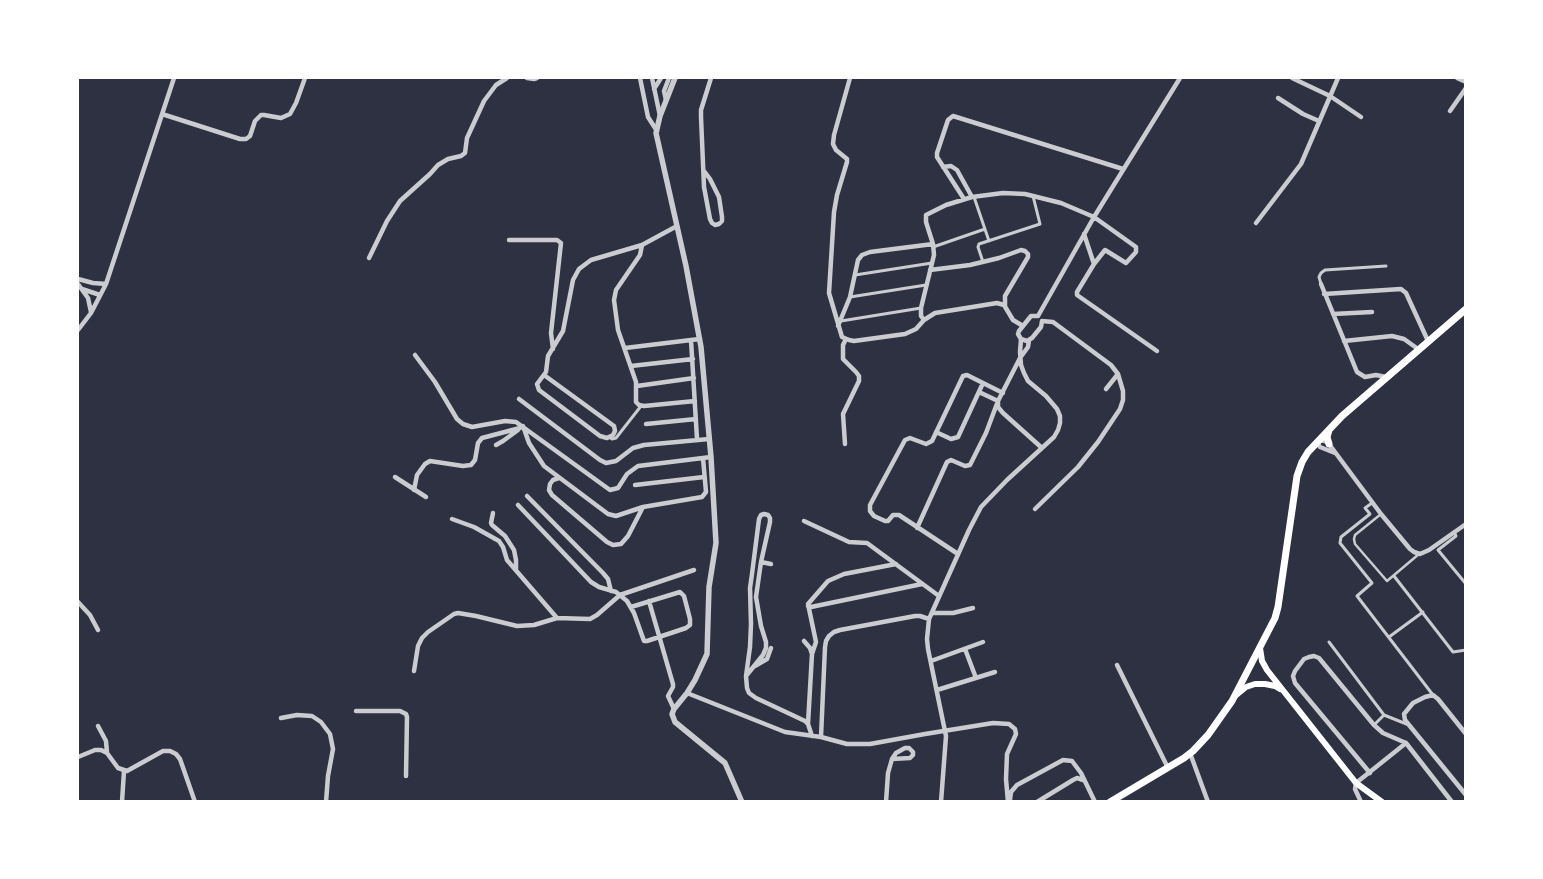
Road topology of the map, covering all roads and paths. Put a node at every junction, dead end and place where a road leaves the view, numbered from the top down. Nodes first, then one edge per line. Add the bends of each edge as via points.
1 (174, 78) edge
2 (305, 78) edge
3 (506, 78) edge
4 (527, 78) edge
5 (537, 78) edge
6 (640, 78) edge
7 (652, 78) edge
8 (662, 78) edge
9 (668, 78) edge
10 (675, 78) edge
11 (712, 78) edge
12 (850, 78) edge
13 (1180, 78) edge
14 (1292, 78) edge
15 (1338, 78) edge
16 (1457, 78) edge
17 (1466, 82) edge
18 (1466, 88) edge
19 (654, 89) junction
20 (1330, 96) junction
21 (1278, 98) dead end
22 (666, 100) junction
23 (1450, 111) dead end
24 (162, 114) junction
25 (660, 116) junction
26 (1361, 117) dead end
27 (1319, 121) junction
28 (656, 131) junction
29 (943, 166) junction
30 (1123, 169) junction
31 (704, 171) junction
32 (1032, 196) junction
33 (973, 197) junction
34 (964, 199) junction
35 (1094, 217) junction
36 (1256, 223) dead end
37 (677, 226) junction
38 (985, 229) junction
39 (1084, 234) junction
40 (509, 240) dead end
41 (989, 241) junction
42 (642, 245) junction
43 (933, 245) junction
44 (369, 258) dead end
45 (983, 262) junction
46 (932, 263) junction
47 (1094, 264) junction
48 (1386, 266) dead end
49 (930, 270) junction
50 (855, 275) junction
51 (78, 279) edge
52 (78, 284) edge
53 (106, 284) junction
54 (1321, 284) joint
55 (926, 285) junction
56 (82, 289) junction
57 (1324, 294) junction
58 (100, 295) junction
59 (850, 297) junction
60 (921, 308) junction
61 (1466, 308) edge
62 (1007, 309) junction
63 (1372, 312) dead end
64 (91, 313) junction
65 (1333, 314) junction
66 (1038, 316) junction
67 (924, 320) junction
68 (1042, 321) junction
69 (840, 323) junction
70 (1023, 326) junction
71 (78, 330) edge
72 (1021, 339) junction
73 (691, 340) junction
74 (700, 340) junction
75 (846, 340) junction
76 (1029, 340) junction
77 (1344, 341) junction
78 (1428, 341) junction
79 (625, 348) junction
80 (553, 349) junction
81 (1418, 349) junction
82 (1157, 351) dead end
83 (415, 355) dead end
84 (1020, 358) junction
85 (693, 359) junction
86 (631, 366) junction
87 (1118, 374) junction
88 (544, 375) junction
89 (1386, 377) junction
90 (694, 378) junction
91 (983, 384) junction
92 (637, 386) junction
93 (1106, 389) dead end
94 (979, 392) junction
95 (1002, 393) junction
96 (519, 399) dead end
97 (696, 401) junction
98 (998, 401) junction
99 (642, 406) junction
100 (696, 419) junction
101 (646, 424) dead end
102 (521, 427) junction
103 (1329, 429) junction
104 (936, 432) junction
105 (609, 437) junction
106 (697, 439) junction
107 (709, 439) junction
108 (1318, 440) junction
109 (496, 444) dead end
110 (845, 444) dead end
111 (1327, 447) junction
112 (1042, 448) junction
113 (711, 457) junction
114 (703, 458) junction
115 (395, 476) dead end
116 (704, 477) junction
117 (559, 478) junction
118 (635, 485) dead end
119 (414, 490) junction
120 (527, 496) dead end
121 (426, 497) dead end
122 (1372, 503) junction
123 (518, 506) dead end
124 (643, 507) junction
125 (1035, 509) dead end
126 (493, 513) dead end
127 (1381, 514) junction
128 (452, 519) dead end
129 (804, 521) dead end
130 (1466, 524) edge
131 (917, 528) junction
132 (1454, 532) junction
133 (958, 554) junction
134 (1420, 554) junction
135 (761, 562) junction
136 (771, 564) dead end
137 (896, 564) junction
138 (516, 570) junction
139 (694, 570) dead end
140 (1394, 576) junction
141 (922, 584) junction
142 (1466, 584) edge
143 (611, 590) junction
144 (620, 594) junction
145 (939, 596) junction
146 (650, 601) junction
147 (78, 602) edge
148 (808, 606) junction
149 (631, 607) junction
150 (973, 608) dead end
151 (1422, 612) junction
152 (932, 613) junction
153 (557, 618) junction
154 (929, 619) junction
155 (98, 630) dead end
156 (660, 637) junction
157 (1389, 637) junction
158 (804, 641) dead end
159 (983, 642) dead end
160 (1329, 642) dead end
161 (771, 648) dead end
162 (1260, 648) junction
163 (965, 649) junction
164 (1466, 650) edge
165 (812, 654) junction
166 (931, 661) junction
167 (1117, 665) dead end
168 (753, 667) junction
169 (414, 671) dead end
170 (995, 672) dead end
171 (746, 676) junction
172 (976, 678) junction
173 (937, 690) junction
174 (1283, 691) junction
175 (687, 693) junction
176 (1433, 695) junction
177 (1232, 701) junction
178 (674, 709) junction
179 (356, 711) dead end
180 (1384, 715) junction
181 (281, 718) dead end
182 (808, 724) junction
183 (1374, 725) junction
184 (98, 726) dead end
185 (1410, 726) junction
186 (946, 730) junction
187 (1466, 734) edge
188 (812, 736) junction
189 (821, 737) junction
190 (1406, 743) junction
191 (107, 753) junction
192 (1190, 754) junction
193 (78, 758) edge
194 (892, 759) dead end
195 (1168, 768) junction
196 (124, 770) junction
197 (1370, 773) junction
198 (406, 776) dead end
199 (1085, 781) junction
200 (1356, 783) junction
201 (1466, 795) edge
202 (122, 801) edge
203 (195, 802) edge
204 (326, 802) edge
205 (742, 802) edge
206 (886, 802) edge
207 (941, 802) edge
208 (1009, 802) edge
209 (1037, 802) edge
210 (1095, 802) edge
211 (1110, 802) edge
212 (1208, 802) edge
213 (1361, 802) edge
214 (1382, 802) edge
215 (1452, 802) edge

1 - 24 street
2 - 24 street via 290,114 281,118 261,115 246,139
3 - 44 street via 484,100 467,138 465,153 438,165 400,201
4 - 5 street
6 - 28 street via 648,117
7 - 19 street
8 - 19 street
9 - 22 street via 664,92
10 - 22 street
11 - 31 street via 701,110
12 - 69 street via 833,140 834,148 845,156 847,162 834,212 829,293
13 - 30 street
14 - 20 street
15 - 20 street
16 - 17 street
18 - 23 street
19 - 25 street
20 - 26 street
20 - 27 street
21 - 27 street
22 - 25 street
24 - 53 street
25 - 28 street
27 - 36 street via 1301,164
28 - 37 street
29 - 30 street via 937,154 948,120 953,116
29 - 33 street via 958,170
29 - 34 street
30 - 35 street
31 - 31 street via 710,219 712,223 719,224 722,221 719,197
32 - 33 street via 1003,193
32 - 35 street via 1061,203
32 - 41 street via 1040,224
33 - 34 street
33 - 38 street
34 - 43 street via 926,215
35 - 39 street
35 - 47 street via 1137,248 1128,262 1106,250
37 - 42 street
37 - 74 street
38 - 41 street
38 - 43 street
39 - 47 street
39 - 66 street
40 - 80 street via 557,240 561,243 550,333
41 - 45 street via 978,246
42 - 79 street via 640,255 615,295 616,322
42 - 80 street via 591,260 580,268 573,280 563,331
43 - 46 street
43 - 50 street via 866,253 858,260
45 - 49 street
45 - 62 street via 1021,250 1028,254 1005,296
46 - 49 street
46 - 50 street
47 - 82 street via 1077,294
48 - 54 street via 1325,270 1319,277
49 - 55 street
50 - 59 street
51 - 53 street
52 - 56 street
53 - 58 street
54 - 57 street
55 - 59 street
55 - 60 street
56 - 58 street
56 - 64 street
57 - 65 street
57 - 78 street via 1401,290 1406,293
58 - 64 street
59 - 69 street
60 - 67 street
60 - 69 street
61 - 78 main road
62 - 67 street via 997,304 935,313
62 - 70 street via 1013,320
63 - 65 street
64 - 71 street
65 - 77 street
66 - 68 street
66 - 70 street via 1031,316
67 - 75 street via 905,334
68 - 76 street via 1041,327
68 - 87 street via 1053,322 1111,365
69 - 75 street via 842,337
70 - 72 street via 1018,334
72 - 76 street
72 - 84 street
73 - 74 street
73 - 79 street
73 - 85 street
74 - 107 street
75 - 110 street via 843,359 859,376 859,381 843,414
76 - 84 street
77 - 81 street via 1392,336 1404,339
77 - 89 street via 1360,375
78 - 81 main road
79 - 86 street
80 - 88 street
81 - 89 main road
83 - 102 street via 463,424 472,427 509,421
84 - 95 street
84 - 112 street via 1028,381 1046,396 1060,416 1058,430
85 - 86 street
85 - 90 street
86 - 92 street
87 - 93 street
87 - 125 street via 1123,391 1120,409 1078,466
88 - 105 street via 614,426 614,433
88 - 105 street via 537,384 538,388 600,436
89 - 103 main road
90 - 92 street
90 - 97 street
91 - 94 street
91 - 95 street
91 - 104 street via 967,375 962,377
92 - 99 street via 636,400
94 - 98 street
94 - 104 street via 958,437 951,439
95 - 98 street
96 - 106 street via 606,463 647,444
97 - 99 street
97 - 100 street
98 - 112 street via 1000,410
98 - 131 street via 971,464 947,462
99 - 105 street via 616,438
100 - 101 street
100 - 106 street
102 - 109 street
102 - 114 street via 610,490 618,488 634,468
102 - 117 street via 533,452
102 - 119 street via 482,438 471,465 430,461 417,475
103 - 108 main road
103 - 111 main road
104 - 131 street via 932,442 926,444 910,438 905,440 870,505 874,516 882,520 888,521 896,515
106 - 107 street
107 - 113 street
108 - 111 street via 1325,441
108 - 162 main road via 1302,462 1297,476 1278,607
111 - 122 street
112 - 133 street via 981,508
113 - 114 street
113 - 175 street via 716,543 709,587 708,648
114 - 116 street
115 - 119 street
116 - 118 street
116 - 124 street via 705,494 702,497
117 - 124 street via 608,514 616,516
117 - 124 street via 550,484 552,494 613,545 621,544 628,536
119 - 121 street
120 - 143 street via 604,573
122 - 127 street
122 - 157 street via 1365,508 1370,514 1339,541 1372,583 1357,596
123 - 143 street via 591,582 599,588
126 - 138 street via 492,525 514,550
127 - 134 street via 1410,549
127 - 140 lane via 1355,535 1355,544 1387,582
128 - 138 street via 499,541 507,560
129 - 137 street via 847,541 867,543
130 - 132 street
131 - 133 street
132 - 134 street
132 - 142 street via 1456,536 1438,550
133 - 145 street
134 - 140 lane
135 - 136 street
135 - 168 street via 756,597 766,648
135 - 171 street via 770,522 768,515 764,514 759,519 750,588 750,647
137 - 141 street
137 - 148 street via 832,578
138 - 153 street
139 - 144 street
140 - 151 street
141 - 145 street
141 - 148 street
143 - 144 street
144 - 149 street
144 - 153 street via 590,619
145 - 152 street
146 - 149 street
146 - 156 street
146 - 156 street via 680,592 684,596 690,625
147 - 155 street
148 - 165 street via 816,642
149 - 156 street via 644,640 647,642
150 - 152 street
151 - 157 street
151 - 164 street via 1453,652
152 - 154 street
153 - 169 street via 516,626 454,614 422,638
154 - 166 street via 927,639
154 - 189 street via 915,616 840,630 830,636 825,647
156 - 178 street via 673,684 668,696
157 - 176 street
158 - 165 street
159 - 163 street
160 - 180 street
161 - 168 street via 767,659
162 - 174 main road via 1264,665
162 - 177 main road
163 - 166 street
163 - 172 street
165 - 182 street
166 - 173 street
167 - 195 street
168 - 171 street
170 - 172 street
171 - 182 street via 749,693
172 - 173 street
173 - 186 street
174 - 177 main road via 1275,686 1255,684 1246,687
174 - 200 main road
175 - 178 street
175 - 188 street via 778,730
176 - 185 street via 1409,706 1404,714
176 - 187 street
177 - 192 main road
178 - 205 street via 675,722 725,763
179 - 198 street via 400,711 406,714
180 - 183 street
180 - 185 street
181 - 204 street via 312,716 328,729 333,749
182 - 188 street
183 - 190 street via 1383,733
183 - 197 street via 1319,658 1309,656 1304,659 1293,676 1295,683
184 - 191 street via 106,741
185 - 201 street
186 - 189 street via 858,745
186 - 207 street
186 - 208 street via 992,723 1012,726 1016,734 1007,754 1006,766
188 - 189 street
190 - 197 street
190 - 215 street
191 - 193 street via 95,750
191 - 196 street via 118,768
192 - 195 main road
192 - 212 street
194 - 206 street
195 - 211 main road
196 - 202 street
196 - 203 street via 130,770 163,751 174,752 180,759
197 - 200 street
199 - 208 street via 1072,761 1063,760 1017,785
199 - 209 street via 1077,778
199 - 210 street
200 - 213 street
200 - 214 main road

